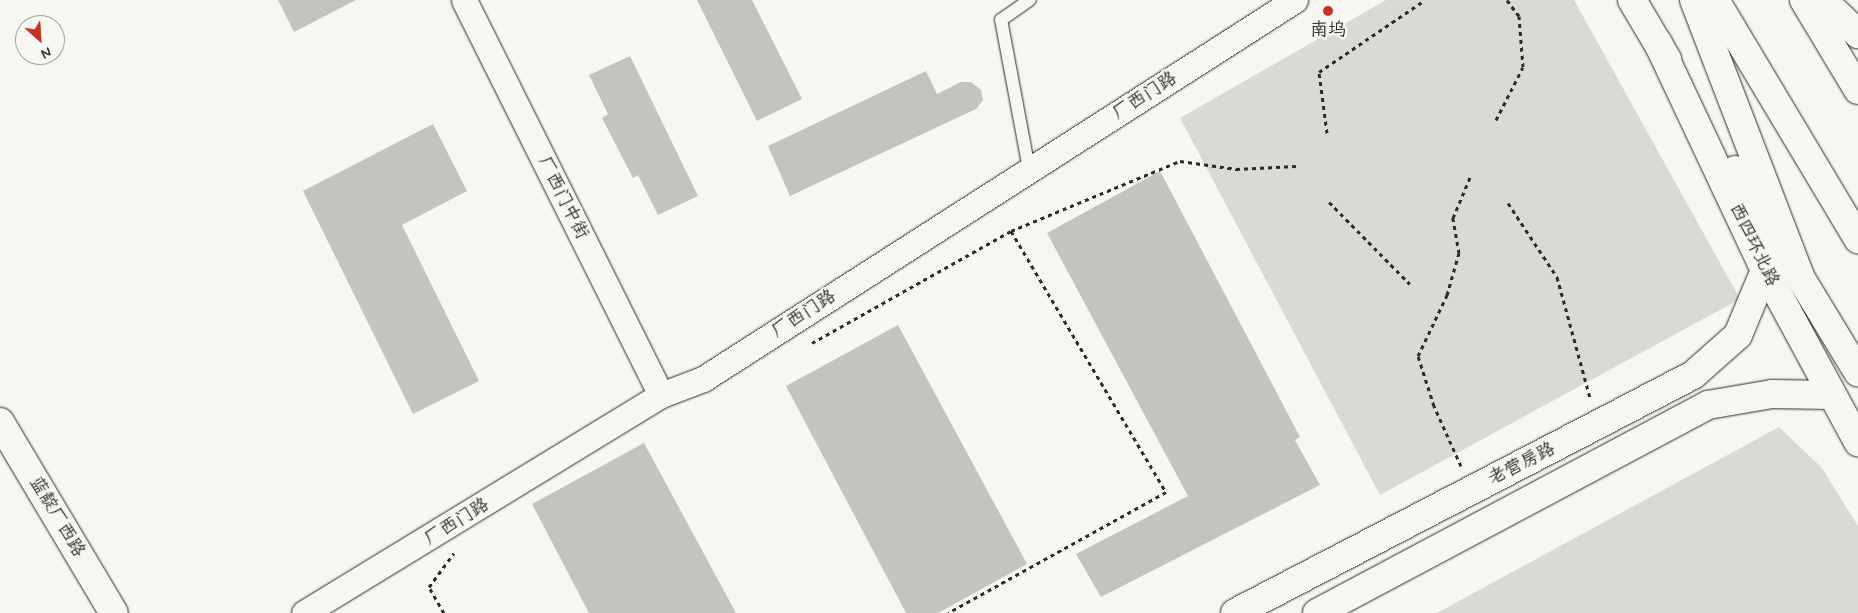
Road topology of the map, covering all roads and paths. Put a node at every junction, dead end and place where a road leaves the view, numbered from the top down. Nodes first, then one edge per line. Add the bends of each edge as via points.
1 (464, 0) edge
2 (1030, 0) edge
3 (1295, 0) edge
4 (1425, 0) edge
5 (1507, 0) edge
6 (1632, 0) edge
7 (1694, 0) edge
8 (1715, 0) edge
9 (1804, 0) edge
10 (1823, 0) edge
11 (1858, 34) edge
12 (1658, 43) junction
13 (1858, 90) edge
14 (1496, 120) dead end
15 (1327, 133) dead end
16 (1296, 166) dead end
17 (1029, 170) junction
18 (1471, 175) dead end
19 (1329, 202) dead end
20 (1508, 203) dead end
21 (1011, 231) junction
22 (1858, 239) edge
23 (1765, 270) junction
24 (1800, 276) junction
25 (1410, 284) dead end
26 (803, 348) dead end
27 (1858, 372) edge
28 (661, 395) junction
29 (1830, 395) junction
30 (0, 422) edge
31 (1603, 422) junction
32 (1858, 442) edge
33 (1472, 490) junction
34 (460, 545) dead end
35 (114, 613) edge
36 (304, 613) edge
37 (444, 613) edge
38 (948, 613) edge
39 (1235, 613) edge
40 (1317, 613) edge

1 - 28 street, 厂西门中街
2 - 17 lane via 1002,20
3 - 17 street, 厂西门路
4 - 15 path via 1318,72
5 - 14 path via 1518,16 1523,68
6 - 12 main road, 西四环北路
7 - 24 main road
8 - 22 main road
9 - 13 main road
10 - 11 main road
12 - 23 main road, 西四环北路
12 - 24 main road, 西四环北路
16 - 21 path via 1236,168 1180,161
17 - 28 street, 厂西门路 via 703,378
18 - 33 path via 1453,218 1459,253 1447,295 1418,356 1434,406
19 - 25 path
20 - 31 path via 1557,277 1588,396
21 - 26 path
21 - 38 path via 1166,492
23 - 29 main road, 西四环北路
23 - 31 main road, 老营房路 via 1738,335 1693,375
24 - 27 main road, 西四环北路
28 - 36 street, 厂西门路
29 - 32 main road, 西四环北路
29 - 40 main road, 老营房路 via 1772,394 1708,405
30 - 35 main road, 蓝靛厂西路
31 - 33 main road, 老营房路
33 - 39 main road, 老营房路
34 - 37 path via 430,587

